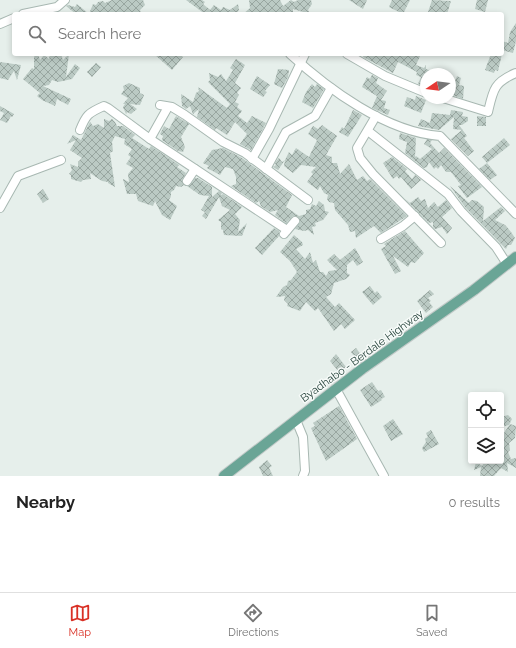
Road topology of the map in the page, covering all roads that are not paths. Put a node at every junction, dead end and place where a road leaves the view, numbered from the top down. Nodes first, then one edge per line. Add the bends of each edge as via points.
1 (65, 0) edge
2 (33, 12) edge
3 (12, 19) edge
4 (0, 24) edge
5 (292, 56) edge
6 (304, 56) edge
7 (351, 56) edge
8 (301, 64) junction
9 (516, 73) edge
10 (331, 88) junction
11 (420, 91) edge
12 (456, 102) edge
13 (376, 116) junction
14 (80, 130) dead end
15 (368, 131) junction
16 (150, 139) junction
17 (252, 159) junction
18 (61, 160) dead end
19 (195, 169) junction
20 (266, 169) junction
21 (187, 181) dead end
22 (308, 200) dead end
23 (0, 208) edge
24 (516, 214) edge
25 (415, 216) junction
26 (295, 220) dead end
27 (381, 239) dead end
28 (441, 243) dead end
29 (516, 257) edge
30 (507, 264) junction
31 (336, 389) junction
32 (296, 420) junction
33 (224, 476) edge
34 (303, 476) edge
35 (384, 476) edge

1 - 2 street via 57,7
3 - 4 street
5 - 8 street
6 - 8 street
7 - 11 street via 402,84
8 - 10 street
8 - 17 street
9 - 12 street via 502,79 493,91 488,112
10 - 13 street
10 - 20 street via 315,116 286,132
13 - 15 street
13 - 24 street via 428,135 440,136
14 - 16 street via 85,117 104,106
15 - 25 street via 357,148 360,158
15 - 30 street via 448,194 496,247
16 - 17 street via 164,106 185,115
16 - 19 street
17 - 20 street
18 - 23 street via 18,176
19 - 21 street
19 - 26 street via 285,232
20 - 22 street
25 - 27 street
25 - 28 street
29 - 30 main road, Byadhabo - Berdale Highway
30 - 31 main road, Byadhabo - Berdale Highway
31 - 32 main road, Byadhabo - Berdale Highway
31 - 35 street
32 - 33 main road, Byadhabo - Berdale Highway
32 - 34 street via 303,437

